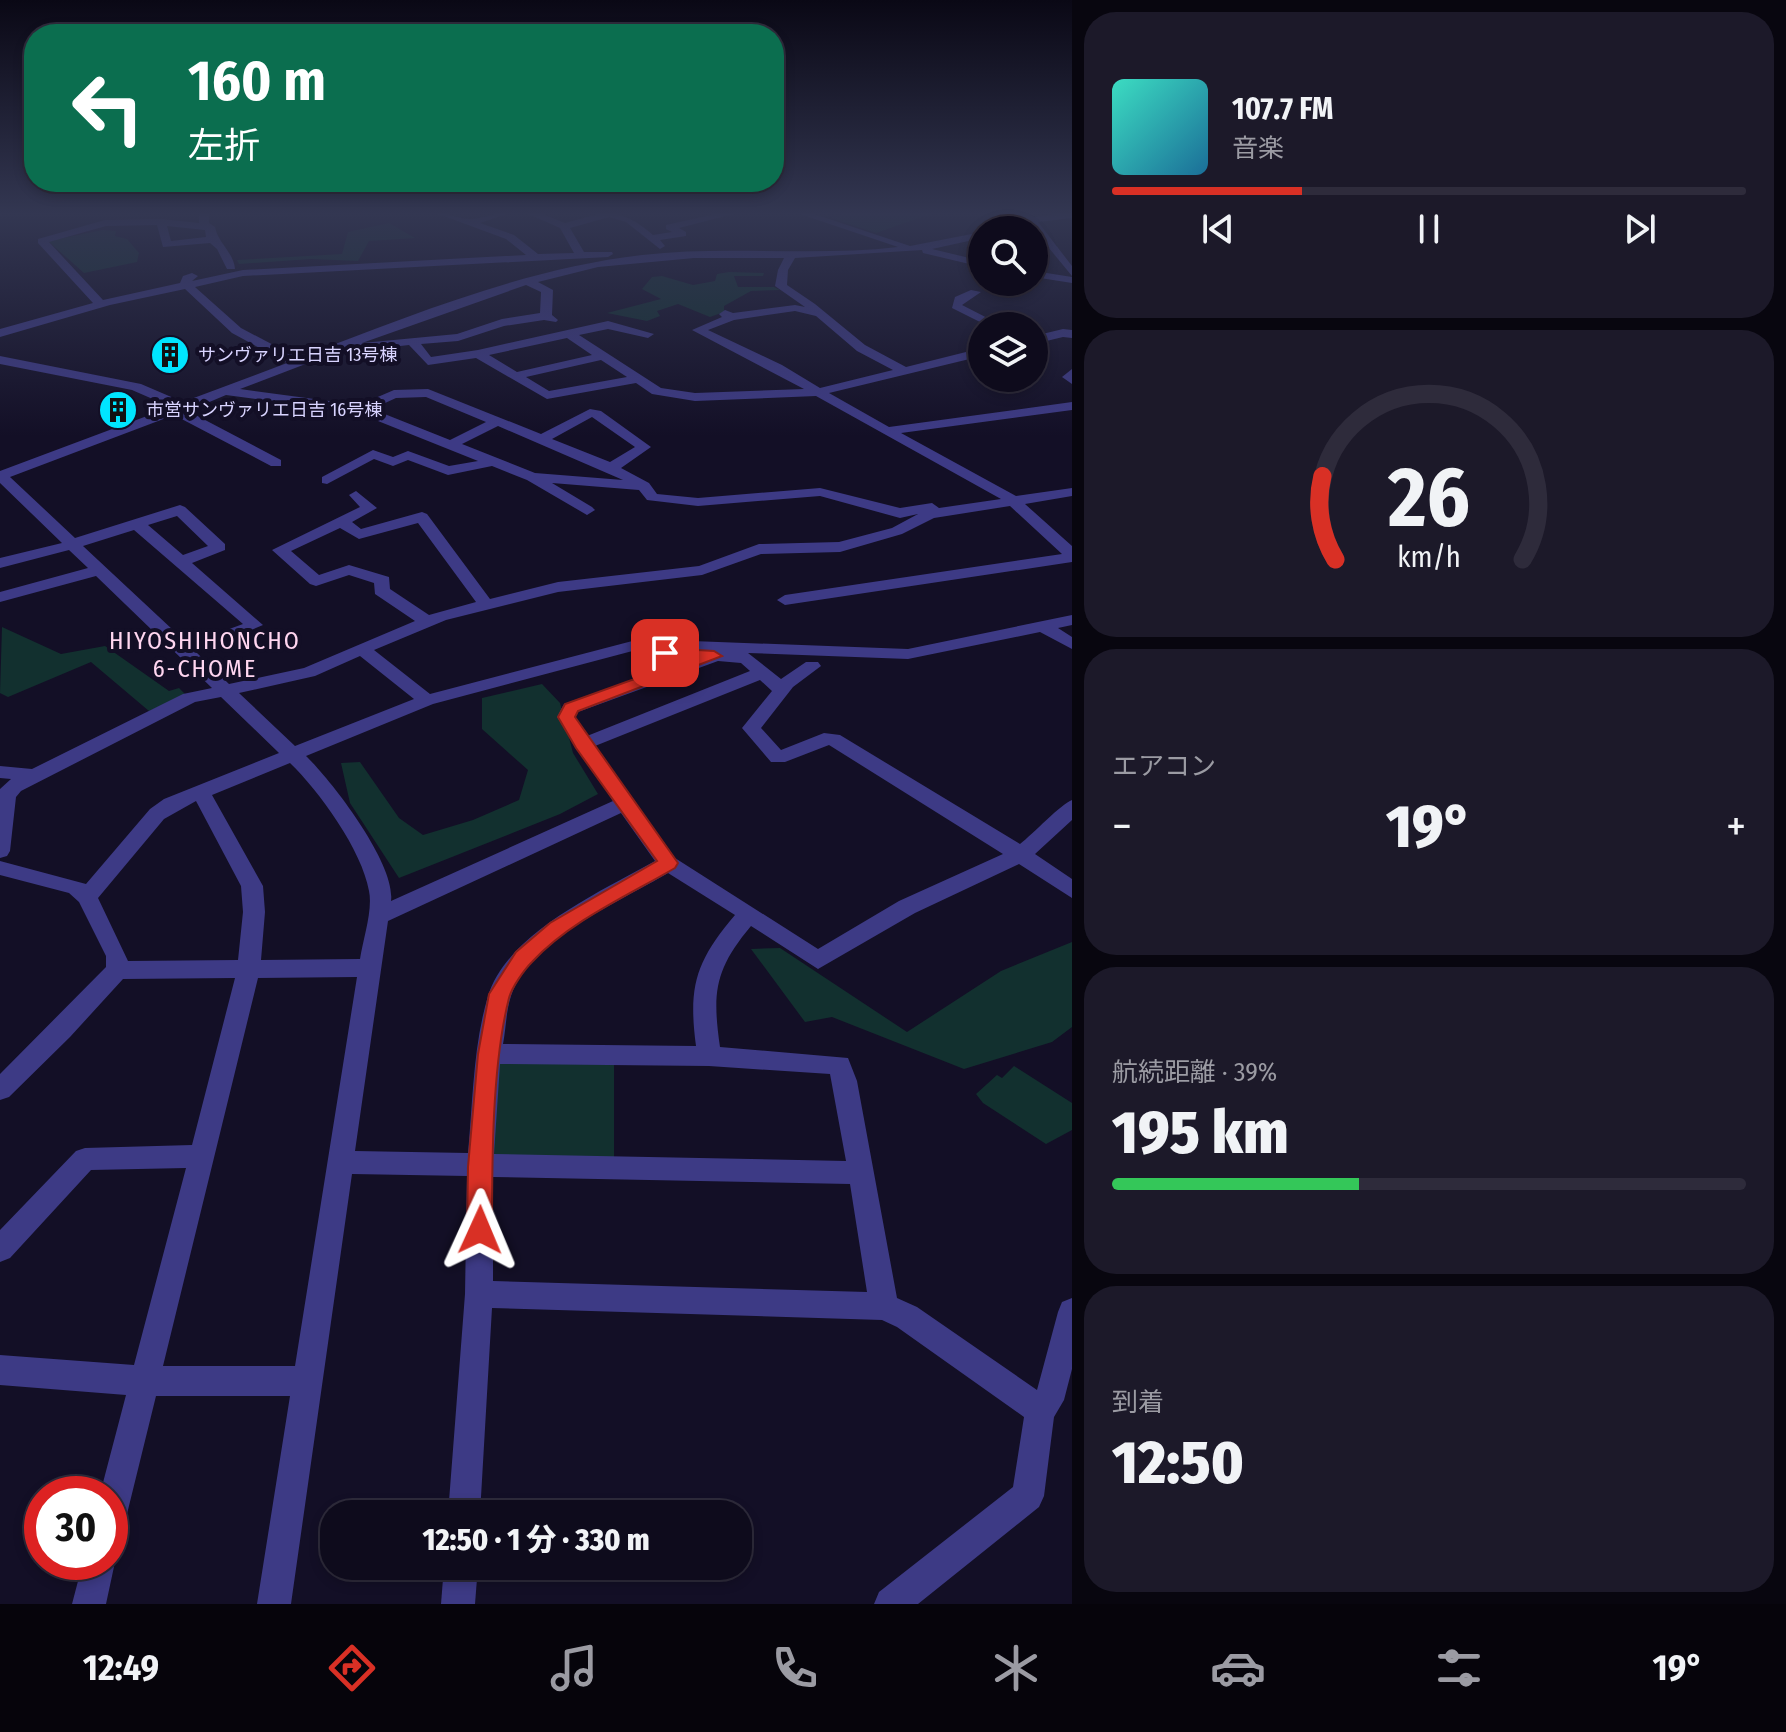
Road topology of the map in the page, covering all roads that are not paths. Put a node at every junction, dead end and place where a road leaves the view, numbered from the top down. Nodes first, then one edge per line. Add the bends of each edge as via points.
1 (84, 287) edge
2 (170, 287) edge
3 (189, 287) edge
4 (511, 287) edge
5 (540, 287) edge
6 (782, 287) edge
7 (968, 295) edge
8 (100, 304) junction
9 (968, 312) edge
10 (820, 315) junction
11 (0, 333) edge
12 (569, 334) junction
13 (648, 334) dead end
14 (1072, 334) edge
15 (1048, 338) edge
16 (413, 343) junction
17 (340, 347) junction
18 (478, 354) junction
19 (968, 355) edge
20 (603, 356) junction
21 (0, 360) edge
22 (298, 363) junction
23 (904, 371) junction
24 (1072, 373) edge
25 (514, 376) junction
26 (638, 379) junction
27 (1072, 380) edge
28 (227, 392) junction
29 (818, 392) junction
30 (1072, 406) edge
31 (361, 409) junction
32 (182, 410) junction
33 (498, 421) junction
34 (887, 431) junction
35 (544, 438) junction
36 (446, 442) junction
37 (408, 455) junction
38 (492, 462) junction
39 (276, 463) dead end
40 (611, 468) junction
41 (1, 476) edge
42 (532, 477) junction
43 (327, 480) dead end
44 (644, 486) junction
45 (1072, 492) edge
46 (356, 495) dead end
47 (1012, 501) junction
48 (976, 507) junction
49 (587, 510) dead end
50 (341, 522) junction
51 (137, 524) junction
52 (71, 545) junction
53 (1072, 555) edge
54 (181, 561) junction
55 (0, 563) edge
56 (99, 570) junction
57 (0, 597) edge
58 (785, 600) dead end
59 (486, 604) junction
60 (1072, 620) edge
61 (427, 621) junction
62 (1042, 626) junction
63 (1072, 644) edge
64 (363, 650) junction
65 (616, 650) junction
66 (186, 651) junction
67 (714, 656) junction
68 (812, 666) dead end
69 (761, 673) junction
70 (228, 689) junction
71 (782, 690) junction
72 (427, 700) junction
73 (583, 744) junction
74 (293, 753) junction
75 (0, 772) edge
76 (32, 775) junction
77 (201, 792) junction
78 (625, 803) junction
79 (1072, 807) edge
80 (2, 815) edge
81 (1023, 853) junction
82 (0, 854) edge
83 (668, 863) junction
84 (1072, 890) edge
85 (87, 897) junction
86 (748, 914) junction
87 (378, 916) junction
88 (371, 968) junction
89 (249, 969) junction
90 (117, 970) junction
91 (489, 1054) junction
92 (709, 1056) junction
93 (0, 1090) edge
94 (201, 1156) junction
95 (342, 1162) junction
96 (480, 1167) junction
97 (861, 1173) junction
98 (0, 1249) edge
99 (479, 1294) junction
100 (884, 1306) junction
101 (1072, 1312) edge
102 (0, 1370) edge
103 (143, 1381) junction
104 (309, 1381) junction
105 (1040, 1410) junction
106 (120, 1476) edge
107 (465, 1500) edge
108 (95, 1580) edge
109 (460, 1580) edge
110 (89, 1604) edge
111 (274, 1604) edge
112 (458, 1604) edge
113 (891, 1604) edge

1 - 8 street
2 - 8 street
3 - 22 street via 222,322
4 - 17 street
5 - 16 street via 547,290 549,318
6 - 10 street
7 - 9 street via 956,306
8 - 11 street
10 - 23 street via 861,348
10 - 29 street via 795,308 728,315 698,330
12 - 13 street via 608,325
12 - 18 street
12 - 20 street
14 - 15 street
16 - 17 street
16 - 18 street via 428,361
17 - 22 street
18 - 25 street
19 - 23 street
20 - 25 street
20 - 26 street
21 - 32 street via 136,387
22 - 28 street
23 - 29 street
24 - 27 street
25 - 26 street via 547,395
26 - 29 street via 657,391 695,397
28 - 31 street
28 - 32 street
29 - 34 street
30 - 34 street
31 - 33 street via 394,394 428,393
31 - 36 street
32 - 39 street
32 - 41 street
33 - 35 street
33 - 36 street
34 - 47 street
35 - 40 street
35 - 40 street via 596,414 644,447
36 - 37 street
36 - 38 street
37 - 38 street via 448,471
37 - 43 street via 393,462 373,454
38 - 42 street
40 - 44 street
41 - 52 street
42 - 44 street
42 - 49 street
44 - 48 street via 652,497 698,502 820,492 900,513
45 - 47 street
46 - 50 street via 370,508
47 - 48 street
47 - 53 street
48 - 59 street via 930,514 897,531 840,547 759,549 702,570 558,587
50 - 59 street via 359,534 422,517
50 - 61 street via 280,550 316,581 349,570 383,580 381,591
51 - 52 street
51 - 54 street
51 - 54 street via 180,510 224,551
52 - 55 street
52 - 56 street
53 - 58 street
54 - 66 street via 255,625
56 - 57 street
56 - 66 street
59 - 61 street
60 - 62 street
61 - 64 street
62 - 63 street
62 - 65 street via 908,654 640,644
64 - 70 street via 309,672
64 - 72 street
65 - 67 street
65 - 72 street
66 - 70 street
67 - 69 street via 746,658
67 - 73 street via 571,708 566,717
68 - 71 street
69 - 71 street
69 - 73 street
70 - 74 street
70 - 76 street via 189,698
71 - 81 street via 751,728 778,758 833,739
72 - 74 street
73 - 78 street
74 - 77 street
74 - 87 street via 369,857 381,893
75 - 76 street
76 - 80 street via 6,795
77 - 85 street via 157,814
77 - 89 street via 252,886
78 - 83 street
78 - 87 street
79 - 81 street
80 - 82 street
81 - 84 street
81 - 86 street via 907,907 818,960
82 - 85 street via 76,887
83 - 86 street
83 - 91 street via 557,928 523,957 500,994
85 - 90 street via 117,956
86 - 92 street via 705,972 701,999
87 - 88 street
88 - 89 street
88 - 95 street
89 - 90 street
89 - 94 street
90 - 93 street
91 - 92 street
91 - 96 street
92 - 97 street via 839,1065
94 - 98 street via 85,1159
94 - 103 street
95 - 96 street
95 - 104 street
96 - 97 street
96 - 99 street
97 - 100 street
99 - 100 street
99 - 107 street
100 - 105 street
101 - 105 street via 1049,1400
102 - 103 street
103 - 104 street
103 - 106 street
104 - 111 street
105 - 113 street via 1028,1496
108 - 110 street
109 - 112 street

